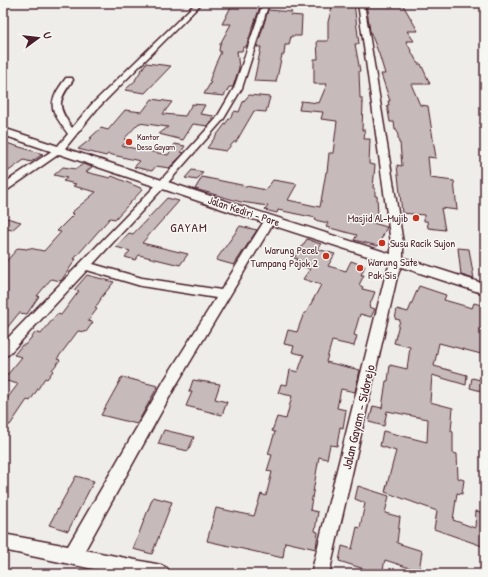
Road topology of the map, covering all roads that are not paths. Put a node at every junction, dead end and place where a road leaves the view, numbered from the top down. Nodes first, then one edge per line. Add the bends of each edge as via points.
1 (200, 3) edge
2 (266, 3) edge
3 (361, 3) edge
4 (69, 80) dead end
5 (3, 131) edge
6 (72, 134) junction
7 (59, 150) junction
8 (162, 184) junction
9 (3, 190) edge
10 (270, 220) junction
11 (397, 260) junction
12 (84, 265) junction
13 (485, 290) edge
14 (225, 295) junction
15 (3, 351) edge
16 (3, 542) edge
17 (72, 556) junction
18 (162, 574) edge
19 (320, 574) edge

1 - 6 street via 94,107
2 - 8 street via 238,88 228,107
3 - 11 street via 397,243
4 - 6 street via 60,91 55,104 56,110
5 - 7 main road, Jalan Kediri - Pare
6 - 7 street
7 - 8 main road, Jalan Kediri - Pare
7 - 9 street
8 - 10 main road, Jalan Kediri - Pare
8 - 12 street
10 - 11 main road, Jalan Kediri - Pare
10 - 14 street
11 - 13 main road, Jalan Kediri - Pare
11 - 19 street, Jalan Gayam - Sidorejo
12 - 14 street via 141,282
12 - 15 street
14 - 17 street via 170,383
16 - 17 street
17 - 18 street

